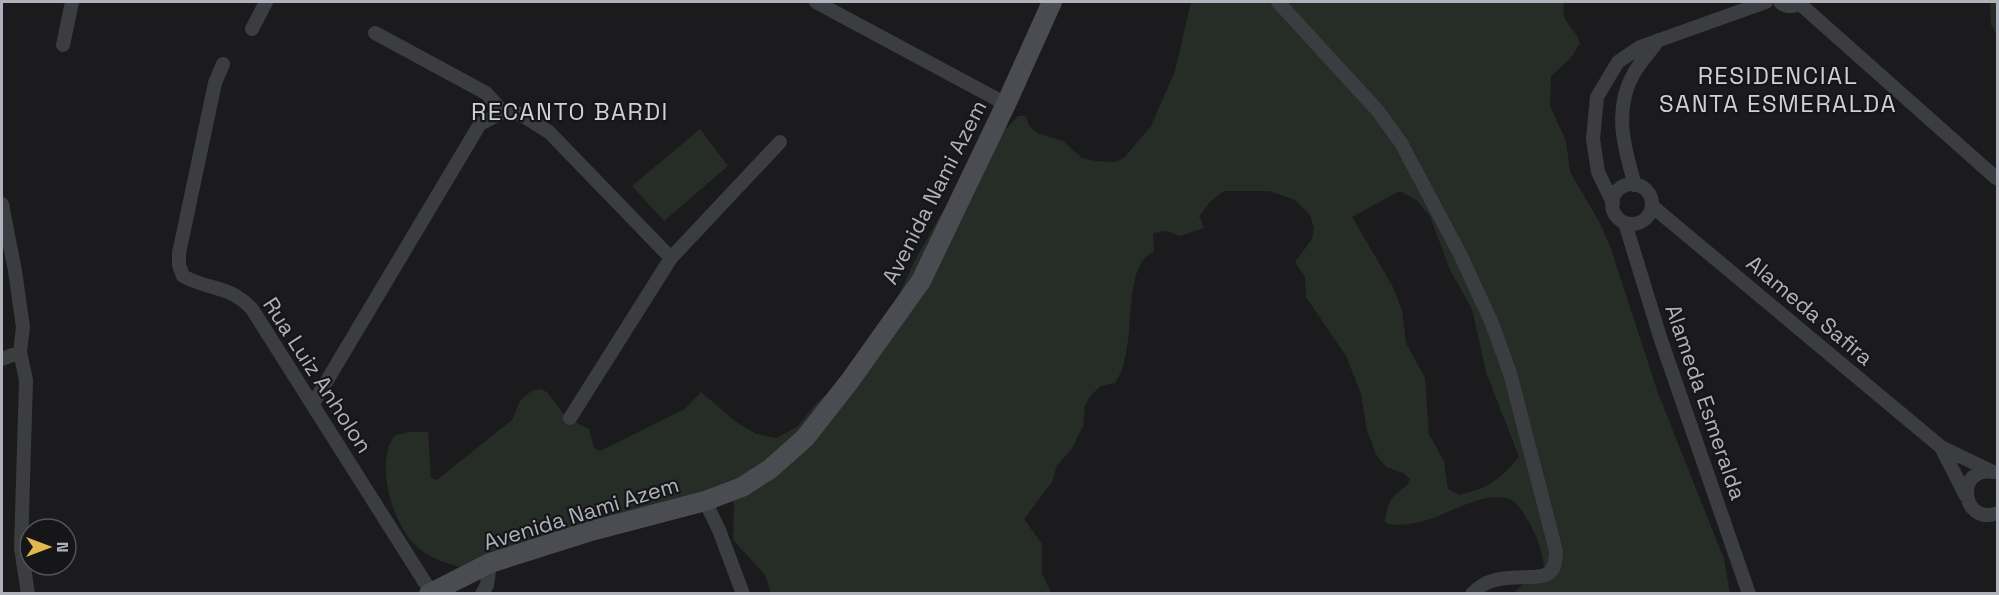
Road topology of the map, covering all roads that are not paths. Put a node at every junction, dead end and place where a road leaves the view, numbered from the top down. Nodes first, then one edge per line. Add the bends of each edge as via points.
1 (72, 2) edge
2 (266, 2) edge
3 (816, 2) edge
4 (1052, 2) edge
5 (1278, 2) edge
6 (1766, 2) edge
7 (1780, 2) edge
8 (1800, 2) edge
9 (252, 29) dead end
10 (375, 33) dead end
11 (1659, 40) junction
12 (63, 45) dead end
13 (223, 64) dead end
14 (1006, 104) junction
15 (503, 112) junction
16 (780, 142) dead end
17 (1996, 178) edge
18 (1635, 185) junction
19 (1613, 203) junction
20 (2, 204) edge
21 (1652, 206) junction
22 (1625, 223) junction
23 (671, 258) junction
24 (20, 352) junction
25 (2, 359) edge
26 (313, 404) junction
27 (570, 418) dead end
28 (1941, 447) junction
29 (1994, 472) edge
30 (1966, 496) junction
31 (705, 501) junction
32 (1996, 515) edge
33 (490, 563) junction
34 (1748, 590) edge
35 (430, 593) edge
36 (1763, 593) edge
37 (28, 594) edge
38 (482, 594) edge
39 (743, 594) edge
40 (1472, 594) edge

1 - 12 street
2 - 9 street
3 - 14 street
4 - 14 street, Avenida Nami Azem
5 - 40 street via 1378,111 1401,142 1459,252 1510,373 1556,551 1554,566 1539,577 1499,578 1481,584
6 - 11 street, Alameda Esmeralda
7 - 8 street via 1786,6
8 - 17 street
10 - 15 street via 486,93
11 - 18 street via 1633,74 1622,114 1624,147
11 - 19 street, Alameda Esmeralda via 1618,62 1597,97 1593,139 1598,172
13 - 26 street, Rua Luiz Anholon via 179,265 183,276 196,283 241,297
14 - 31 street, Avenida Nami Azem via 921,281 849,382 805,438 770,469 742,487
15 - 23 street via 520,114 549,132
15 - 26 street via 480,124
16 - 23 street
18 - 19 street via 1617,191
18 - 21 street via 1645,189
19 - 22 street, Alameda Esmeralda via 1616,214
20 - 24 street via 23,327
21 - 22 street via 1642,221
21 - 28 street, Alameda Safira
22 - 34 street, Alameda Esmeralda
23 - 27 street
24 - 25 street
24 - 37 street via 26,380 21,548
26 - 35 street, Rua Luiz Anholon
28 - 29 street, Alameda Safira
28 - 30 street, Alameda Safira
29 - 30 street, Alameda Safira via 1985,471 1973,477
30 - 32 street, Alameda Safira via 1978,513
31 - 33 street, Avenida Nami Azem
31 - 39 street
33 - 35 street, Avenida Nami Azem
33 - 38 street
34 - 36 street

